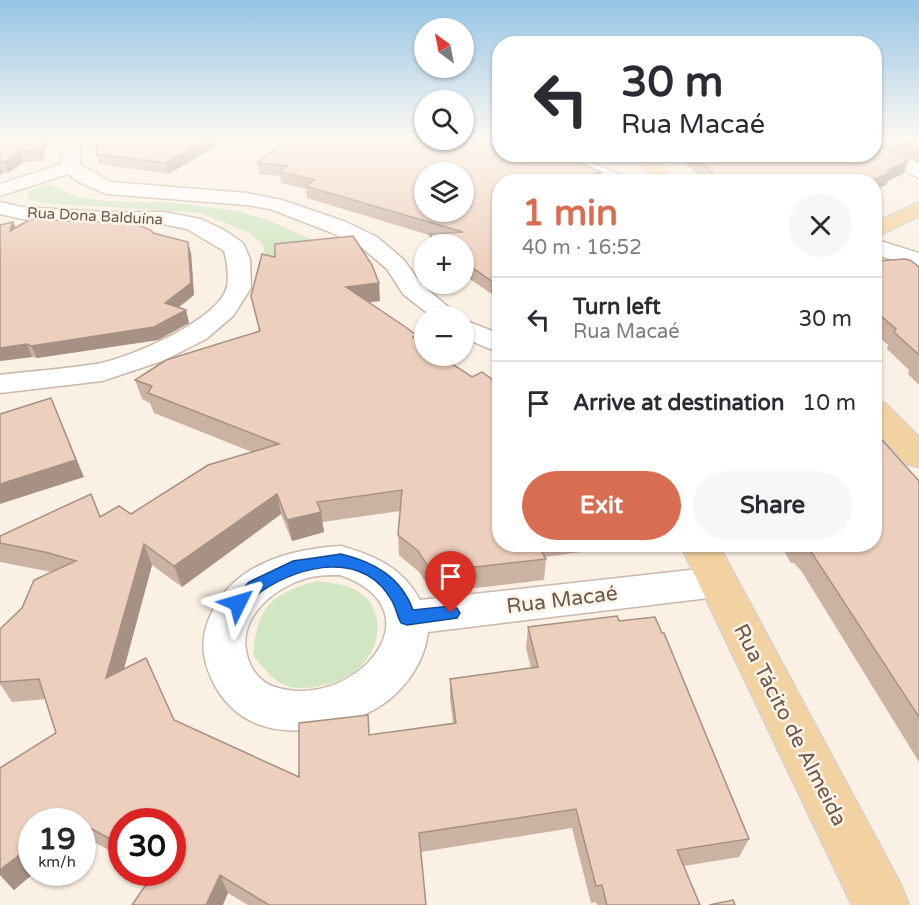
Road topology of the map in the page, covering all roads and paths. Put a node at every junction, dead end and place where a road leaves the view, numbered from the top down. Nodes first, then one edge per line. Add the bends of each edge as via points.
1 (27, 181) edge
2 (93, 181) edge
3 (0, 190) edge
4 (0, 208) edge
5 (919, 208) edge
6 (882, 228) edge
7 (882, 249) edge
8 (919, 261) edge
9 (433, 306) edge
10 (474, 333) edge
11 (492, 341) edge
12 (0, 384) edge
13 (882, 418) edge
14 (919, 456) edge
15 (708, 563) edge
16 (407, 618) dead end
17 (881, 905) edge

1 - 3 street, Rua Dona Balduína
2 - 9 street via 107,188 275,204 338,227 369,242 396,265 412,289
4 - 12 street, Rua Dona Balduína via 105,219 163,218 193,224 235,248 239,288 224,311 197,333 155,354 102,372
5 - 6 main road
7 - 8 street
10 - 11 street
13 - 14 main road
15 - 16 street, Rua Macaé
15 - 17 main road, Rua Tácito de Almeida

